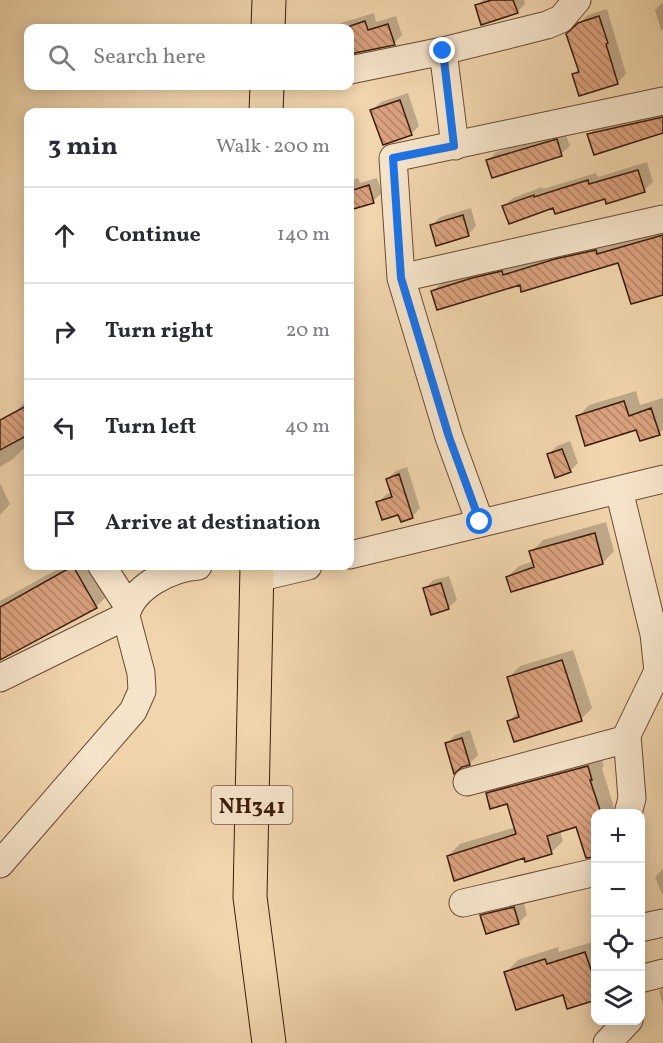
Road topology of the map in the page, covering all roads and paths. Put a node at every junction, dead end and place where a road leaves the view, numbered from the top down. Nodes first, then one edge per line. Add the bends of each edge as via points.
1 (269, 0) edge
2 (577, 0) edge
3 (268, 24) edge
4 (443, 51) junction
5 (354, 69) edge
6 (267, 90) edge
7 (663, 101) edge
8 (266, 108) edge
9 (454, 146) junction
10 (663, 219) edge
11 (401, 278) junction
12 (663, 479) edge
13 (619, 490) junction
14 (480, 522) junction
15 (354, 554) edge
16 (104, 570) edge
17 (179, 570) edge
18 (274, 570) edge
19 (257, 572) edge
20 (127, 611) junction
21 (0, 678) edge
22 (627, 739) junction
23 (466, 782) dead end
24 (629, 809) edge
25 (0, 864) edge
26 (591, 873) edge
27 (464, 903) dead end
28 (663, 923) edge
29 (645, 927) edge
30 (663, 973) edge
31 (645, 978) edge
32 (624, 1025) edge
33 (269, 1043) edge
34 (607, 1043) edge

1 - 3 highway
2 - 4 street via 561,19 547,25
4 - 5 street
4 - 9 street
6 - 8 highway
7 - 9 street
9 - 11 street via 393,158
10 - 11 street
11 - 14 street via 449,437
12 - 13 street
13 - 14 street
13 - 22 street via 654,633 657,671
14 - 15 street
16 - 20 street
17 - 20 street via 139,592
18 - 19 street
19 - 33 highway, NH341 via 250,897
20 - 21 street
20 - 25 street via 141,673 142,691 134,711
22 - 23 street
22 - 24 street via 632,798
26 - 27 street
28 - 29 street
30 - 31 street
32 - 34 street

